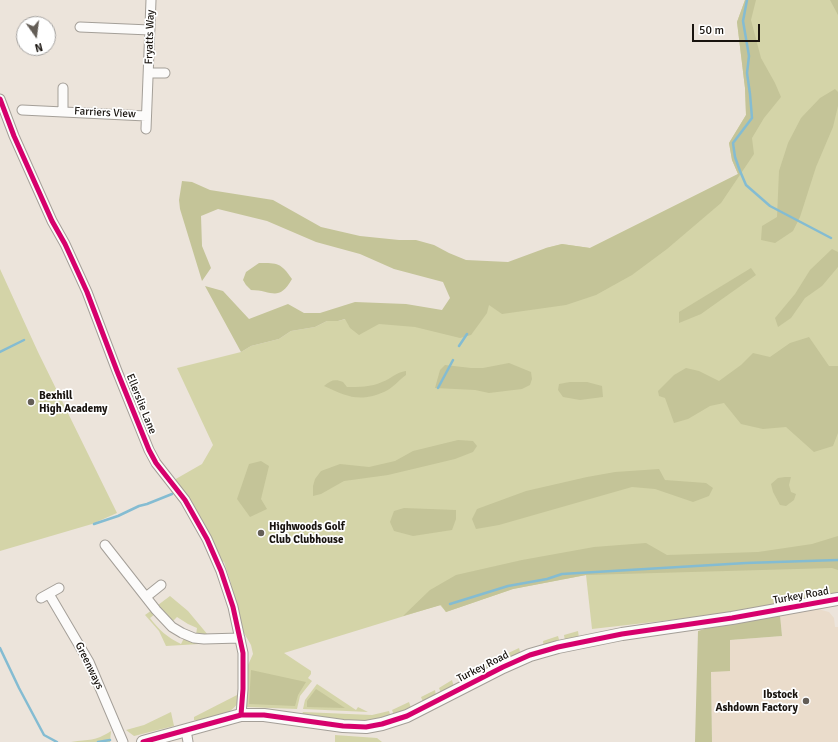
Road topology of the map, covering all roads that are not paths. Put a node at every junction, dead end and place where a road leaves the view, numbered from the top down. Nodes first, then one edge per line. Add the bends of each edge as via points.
1 (151, 0) edge
2 (80, 27) dead end
3 (150, 30) junction
4 (149, 73) junction
5 (165, 73) dead end
6 (63, 88) dead end
7 (0, 99) edge
8 (22, 110) dead end
9 (63, 111) junction
10 (146, 116) junction
11 (146, 129) dead end
12 (105, 545) dead end
13 (161, 585) dead end
14 (59, 588) dead end
15 (146, 597) junction
16 (838, 600) edge
17 (240, 638) junction
18 (241, 715) junction
19 (186, 730) junction
20 (123, 742) edge
21 (143, 742) edge
22 (188, 742) edge

1 - 3 street, Fryatts Way
2 - 3 street
3 - 4 street, Fryatts Way
4 - 5 street, Fryatts Way
4 - 10 street, Fryatts Way
6 - 9 street, Farriers View
7 - 17 street, Ellerslie Lane via 52,221 87,292 149,450 156,463 186,500 217,560 234,607
8 - 9 street, Farriers View
9 - 10 street, Farriers View
10 - 11 street, Fryatts Way
12 - 15 street
13 - 15 street
14 - 20 street, Greenways via 45,596 89,662
15 - 17 street via 172,627 182,633 204,639
16 - 18 street, Turkey Road via 558,646 530,655 407,716 382,724 366,727 343,726 264,715
17 - 18 street, Ellerslie Lane via 244,665
18 - 19 street, Turkey Road
19 - 21 street, Turkey Road
19 - 22 street

